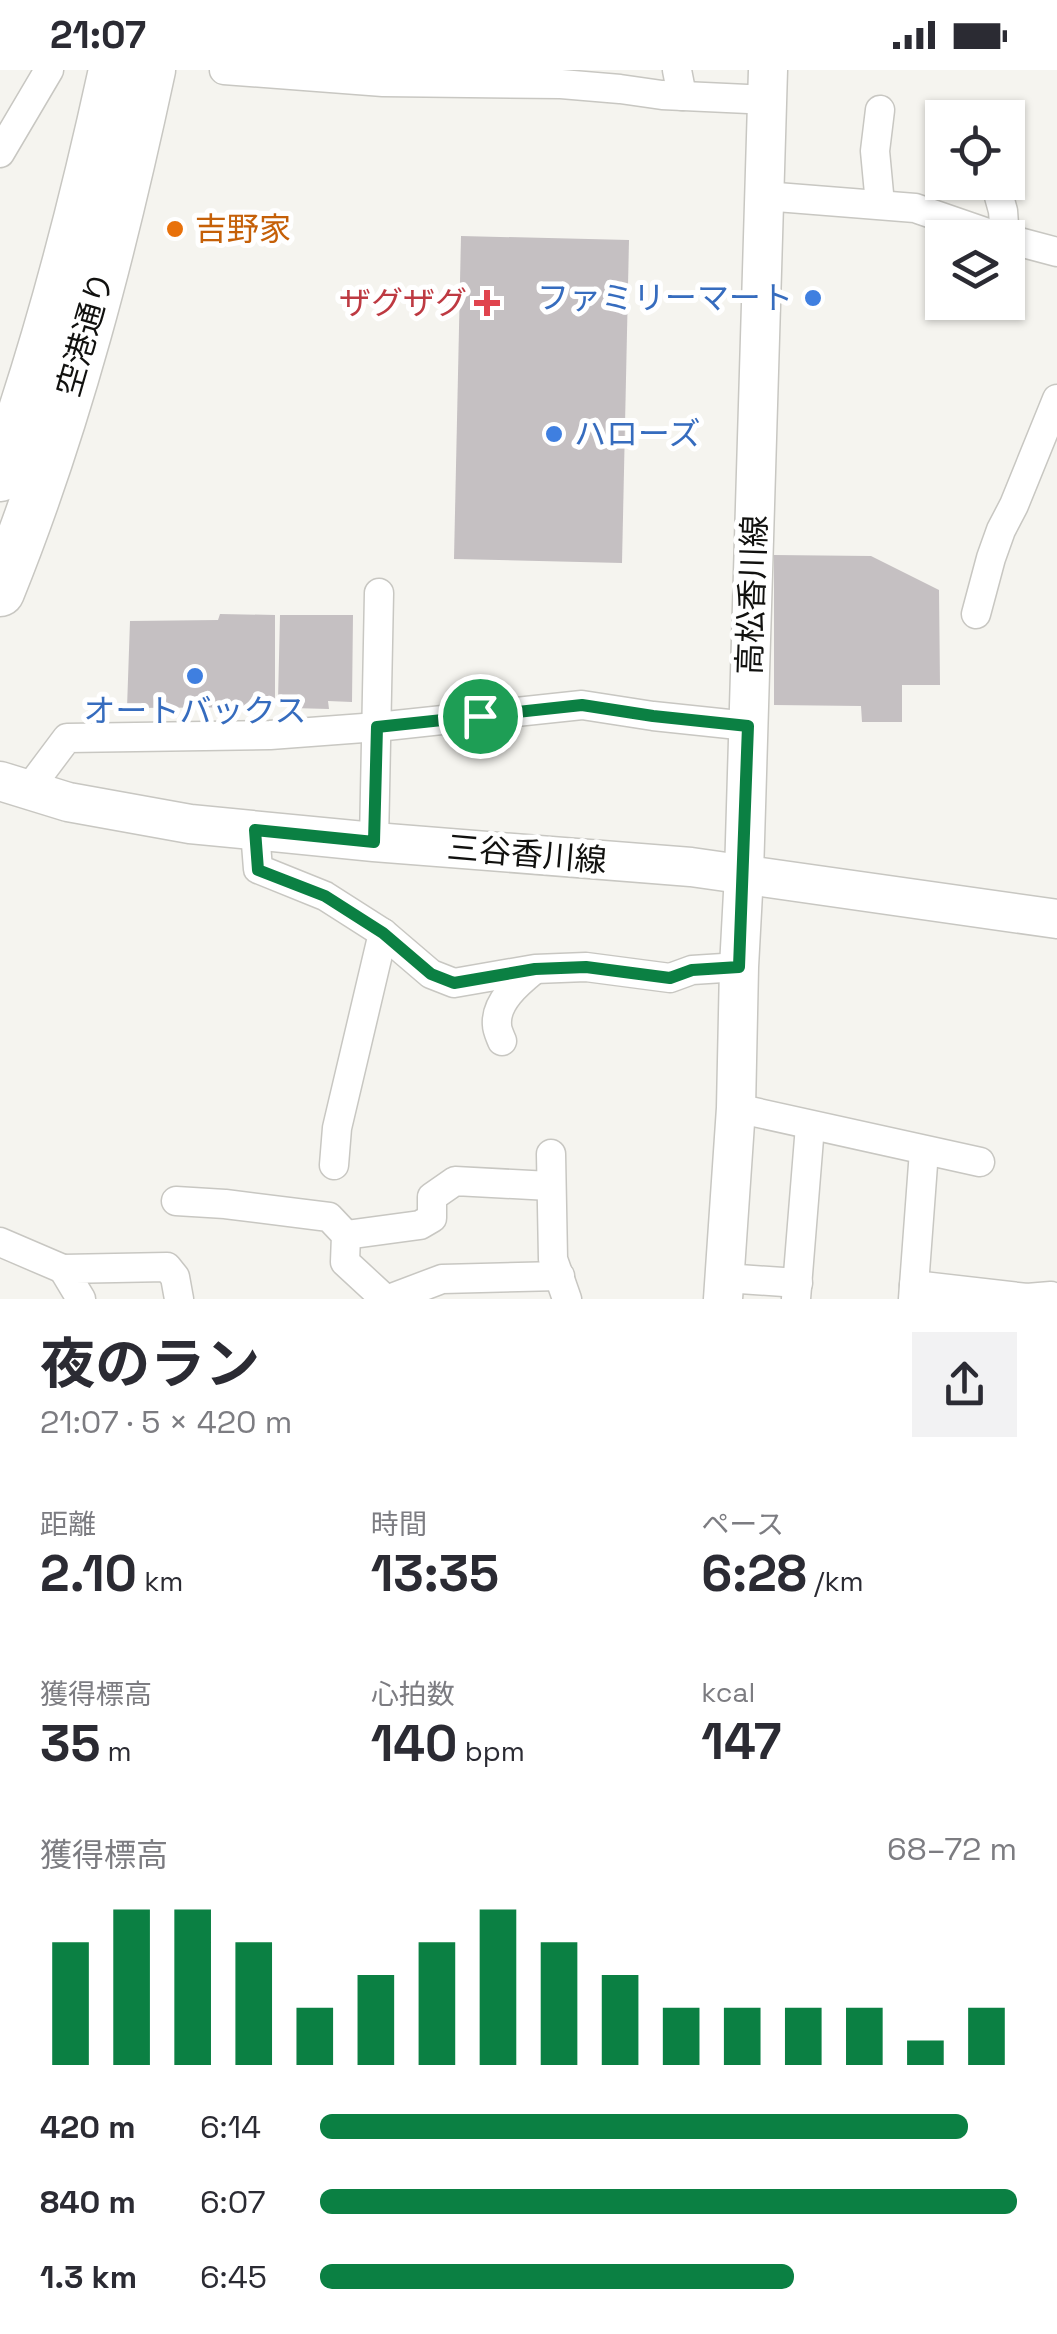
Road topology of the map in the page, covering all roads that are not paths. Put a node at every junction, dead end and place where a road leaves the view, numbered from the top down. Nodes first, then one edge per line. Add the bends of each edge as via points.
1 (49, 70) edge
2 (113, 70) edge
3 (150, 70) edge
4 (224, 70) edge
5 (679, 83) edge
6 (767, 85) edge
7 (880, 110) dead end
8 (0, 154) edge
9 (764, 196) junction
10 (880, 204) junction
11 (952, 220) edge
12 (1025, 243) edge
13 (1057, 252) edge
14 (1057, 398) edge
15 (0, 477) edge
16 (0, 592) edge
17 (379, 593) dead end
18 (976, 614) dead end
19 (748, 726) junction
20 (377, 727) junction
21 (14, 785) edge
22 (255, 830) junction
23 (374, 842) junction
24 (744, 874) junction
25 (1057, 919) edge
26 (383, 933) junction
27 (739, 967) junction
28 (535, 969) junction
29 (502, 1041) dead end
30 (736, 1108) junction
31 (810, 1126) junction
32 (924, 1151) junction
33 (551, 1154) dead end
34 (980, 1162) dead end
35 (334, 1165) dead end
36 (550, 1186) junction
37 (176, 1201) dead end
38 (346, 1235) junction
39 (0, 1242) edge
40 (64, 1269) junction
41 (564, 1288) edge
42 (724, 1288) edge
43 (797, 1291) edge
44 (1053, 1291) edge
45 (914, 1292) edge
46 (81, 1299) edge
47 (179, 1299) edge
48 (387, 1299) edge

1 - 8 street
2 - 15 highway, 空港通り via 48,335
3 - 16 highway, 空港通り via 77,366
4 - 5 street via 383,82 620,88
5 - 6 street
6 - 9 main road, 高松香川線
7 - 10 street
9 - 10 street
9 - 19 main road, 高松香川線
10 - 11 street
12 - 13 street
14 - 18 street via 996,544
17 - 20 street
19 - 20 street via 582,705
19 - 24 main road, 高松香川線
20 - 21 street via 67,738
20 - 23 street
21 - 22 main road, 三谷香川線 via 68,802
22 - 23 main road, 三谷香川線
22 - 26 street via 258,870 325,896
23 - 24 main road, 三谷香川線
24 - 25 main road, 三谷香川線
24 - 27 main road, 高松香川線
26 - 28 street via 431,974 454,983
26 - 35 street
27 - 28 street via 670,978 586,967
27 - 30 main road, 高松香川線
28 - 29 street via 502,1006 496,1022
30 - 31 street
30 - 42 main road, 高松香川線
31 - 32 street
31 - 43 street
32 - 34 street
32 - 45 street
33 - 36 street
36 - 38 street via 455,1181 432,1197 432,1218 420,1226
36 - 41 street via 552,1259
37 - 38 street via 330,1217
38 - 48 street via 345,1262
39 - 40 street
40 - 46 street
40 - 47 street via 168,1267
41 - 48 street via 442,1279
42 - 43 street
44 - 45 street via 1026,1298

